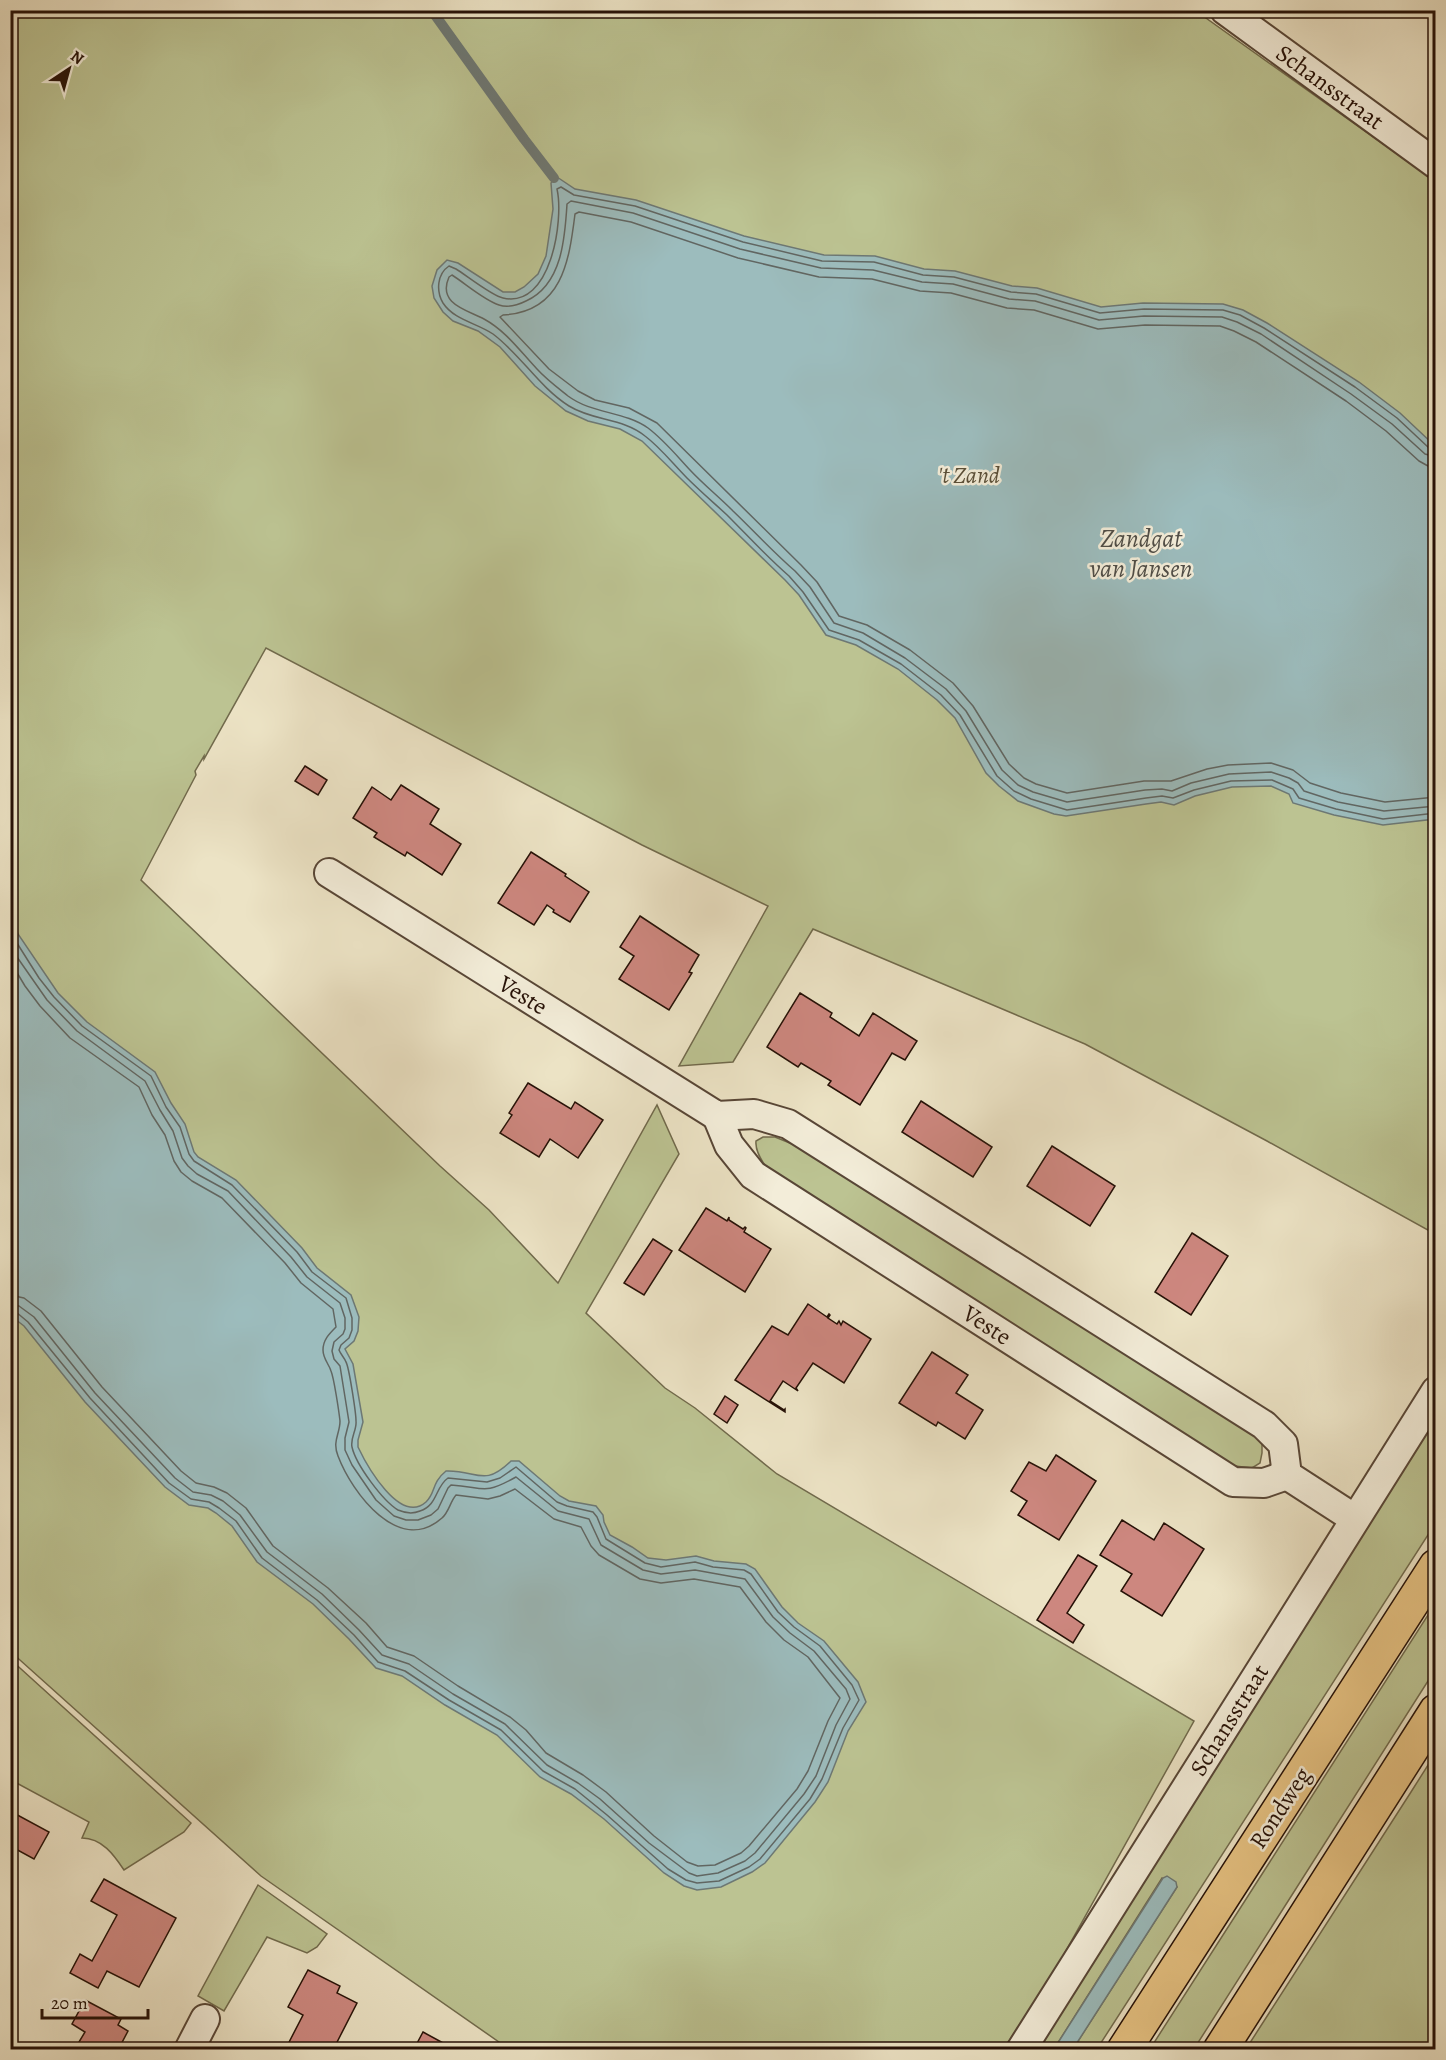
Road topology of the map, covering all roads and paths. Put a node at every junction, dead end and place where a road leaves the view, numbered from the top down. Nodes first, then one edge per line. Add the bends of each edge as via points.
1 (1225, 10) edge
2 (1436, 164) edge
3 (329, 873) dead end
4 (717, 1116) junction
5 (1436, 1391) edge
6 (1287, 1475) junction
7 (1355, 1519) junction
8 (1436, 1566) edge
9 (1436, 1712) edge
10 (205, 2019) dead end
11 (189, 2049) edge
12 (1021, 2049) edge
13 (1124, 2049) edge
14 (1220, 2049) edge

1 - 2 street, Schansstraat
3 - 4 street, Veste
4 - 6 street via 754,1114 788,1124 1264,1425 1282,1444
4 - 6 street, Veste via 729,1145 753,1175 1233,1482 1264,1483
5 - 7 street, Schansstraat
6 - 7 street
7 - 12 street, Schansstraat
8 - 13 main road, Rondweg
9 - 14 main road
10 - 11 street

